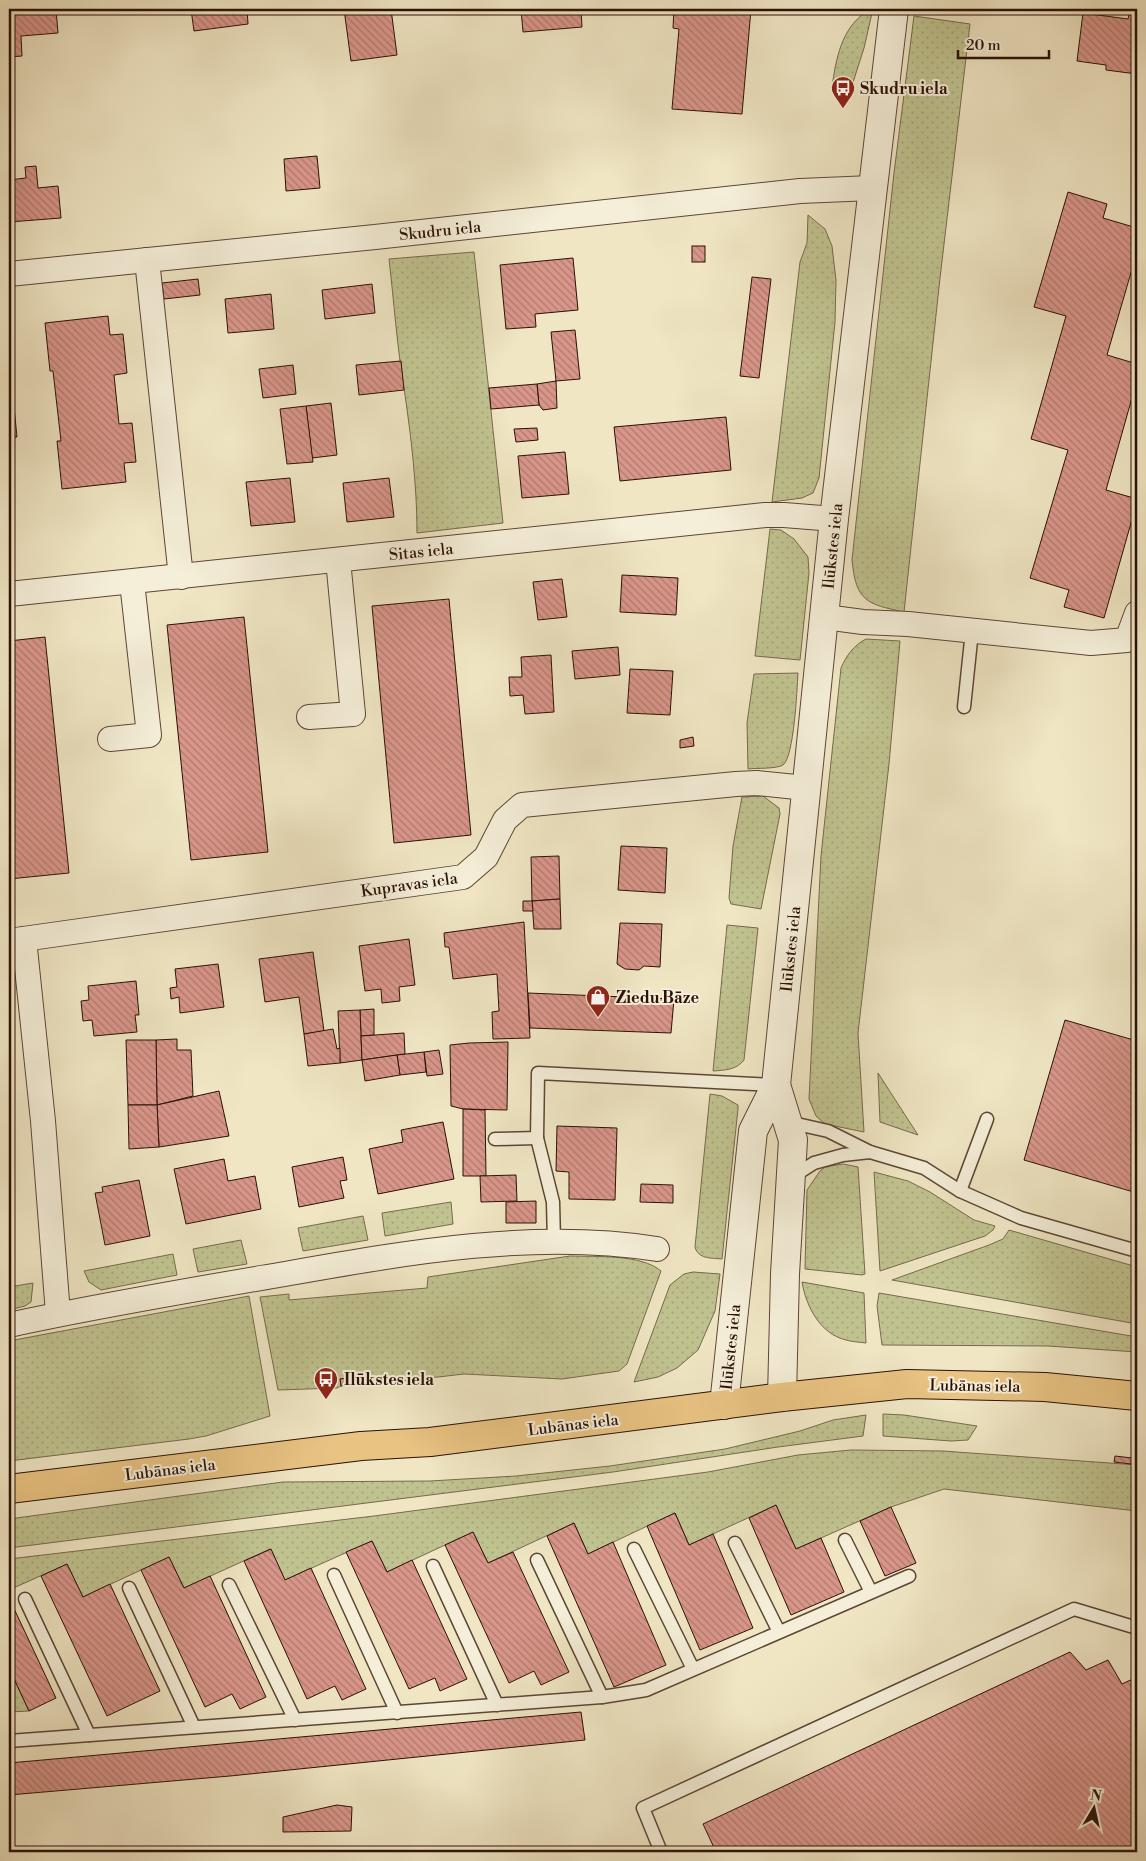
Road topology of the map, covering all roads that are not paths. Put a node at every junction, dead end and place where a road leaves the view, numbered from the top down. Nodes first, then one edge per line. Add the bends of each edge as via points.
1 (894, 9) edge
2 (872, 188) junction
3 (147, 260) junction
4 (9, 274) edge
5 (834, 519) junction
6 (338, 560) junction
7 (180, 577) junction
8 (132, 582) junction
9 (9, 594) edge
10 (1137, 613) edge
11 (825, 617) junction
12 (972, 631) junction
13 (1132, 644) edge
14 (964, 707) dead end
15 (309, 717) dead end
16 (110, 740) dead end
17 (806, 788) junction
18 (16, 940) edge
19 (776, 1085) junction
20 (987, 1119) dead end
21 (787, 1122) junction
22 (537, 1138) junction
23 (495, 1139) dead end
24 (870, 1152) junction
25 (790, 1178) junction
26 (960, 1191) junction
27 (554, 1242) junction
28 (657, 1249) dead end
29 (1137, 1251) edge
30 (58, 1314) junction
31 (9, 1325) edge
32 (1137, 1396) edge
33 (782, 1397) junction
34 (724, 1405) junction
35 (9, 1489) edge
36 (845, 1540) dead end
37 (735, 1543) dead end
38 (634, 1549) dead end
39 (537, 1560) dead end
40 (433, 1566) dead end
41 (334, 1575) dead end
42 (908, 1576) dead end
43 (229, 1585) dead end
44 (129, 1588) dead end
45 (871, 1592) junction
46 (26, 1599) dead end
47 (1137, 1628) edge
48 (780, 1632) junction
49 (693, 1669) junction
50 (602, 1697) junction
51 (497, 1706) junction
52 (397, 1713) junction
53 (295, 1720) junction
54 (194, 1727) junction
55 (89, 1735) junction
56 (9, 1741) edge
57 (661, 1852) edge

1 - 2 street, Ilūkstes iela
2 - 3 street, Skudru iela via 800,191
2 - 5 street, Ilūkstes iela
3 - 4 street, Skudru iela
3 - 7 street
5 - 6 street, Sitas iela via 765,515
5 - 11 street, Ilūkstes iela
6 - 7 street, Sitas iela
6 - 15 street via 353,714
7 - 8 street, Sitas iela
8 - 9 street, Sitas iela
8 - 16 street via 149,735
10 - 13 street
11 - 12 street
11 - 17 street, Ilūkstes iela
12 - 13 street
12 - 14 lane
17 - 18 street, Kupravas iela via 736,784 522,805 504,820 486,857 463,877
17 - 19 street, Ilūkstes iela
18 - 30 street via 43,1121
19 - 21 street, Ilūkstes iela
19 - 22 lane via 538,1074
19 - 34 street, Ilūkstes iela via 753,1131
20 - 26 lane
21 - 24 lane via 828,1131
21 - 25 street, Ilūkstes iela via 793,1140
22 - 23 lane
22 - 27 lane via 553,1202
24 - 25 lane via 843,1155 814,1164
24 - 26 lane via 924,1168
25 - 33 street, Ilūkstes iela
26 - 29 lane via 1021,1218
27 - 28 street via 628,1244
27 - 30 street via 461,1246
30 - 31 street
32 - 33 main road, Lubānas iela via 1046,1386 907,1384
33 - 34 main road, Lubānas iela
34 - 35 main road, Lubānas iela
36 - 45 lane
37 - 48 lane
38 - 49 lane
39 - 50 lane
40 - 51 lane
41 - 52 lane
42 - 45 lane
43 - 53 lane
44 - 54 lane
45 - 48 lane
46 - 55 lane
47 - 57 lane via 1074,1609 642,1808
48 - 49 lane
49 - 50 lane via 646,1690
50 - 51 lane
51 - 52 lane
52 - 53 lane
53 - 54 lane
54 - 55 lane
55 - 56 lane

